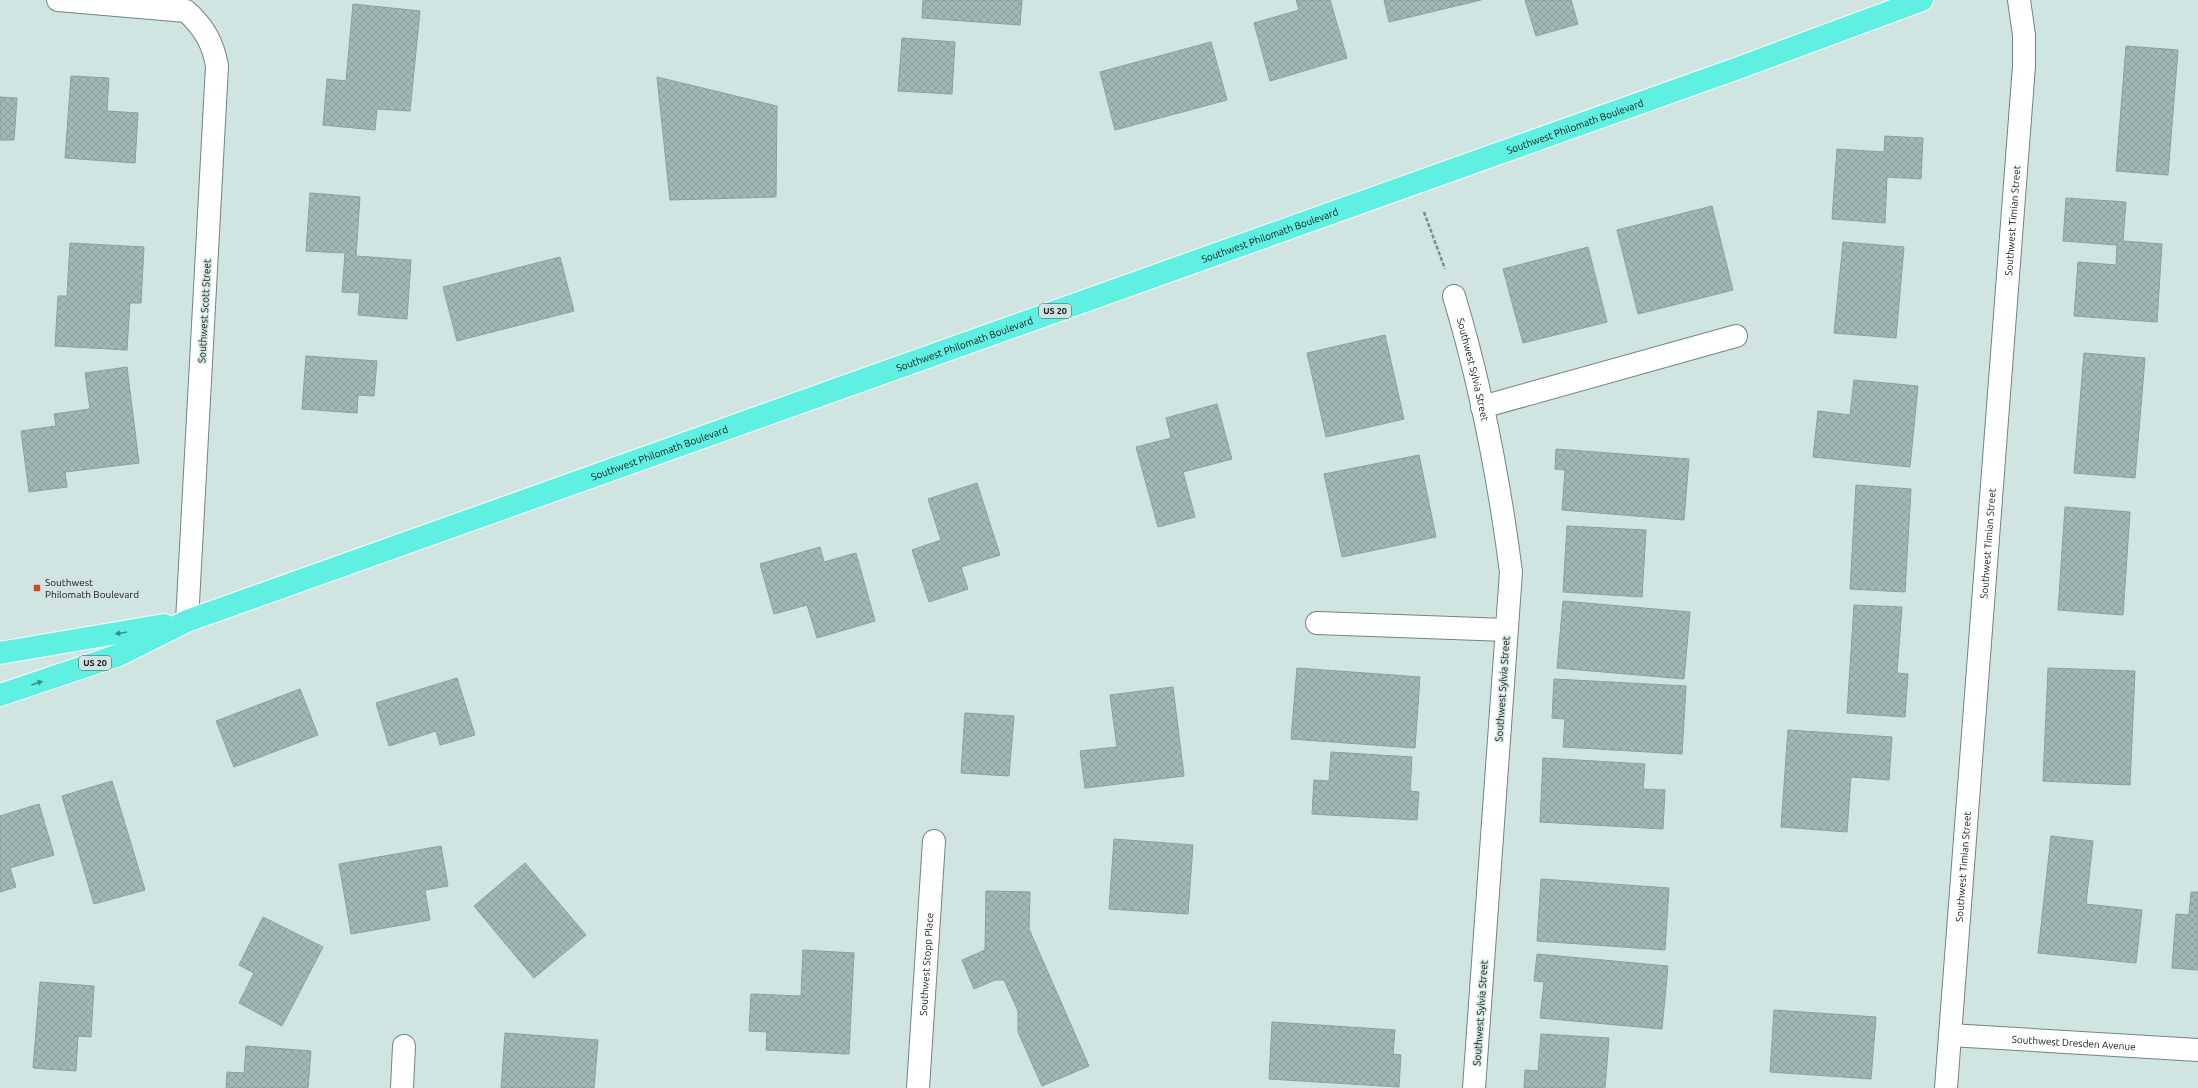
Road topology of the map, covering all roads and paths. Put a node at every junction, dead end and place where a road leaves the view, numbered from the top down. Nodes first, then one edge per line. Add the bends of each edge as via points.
1 (58, 0) edge
2 (1922, 0) edge
3 (2019, 0) edge
4 (1414, 183) junction
5 (1454, 296) joint
6 (1736, 336) dead end
7 (1482, 408) junction
8 (187, 621) junction
9 (1317, 623) dead end
10 (1506, 630) junction
11 (0, 653) edge
12 (0, 695) edge
13 (934, 841) dead end
14 (1950, 1035) junction
15 (404, 1046) dead end
16 (2198, 1050) edge
17 (402, 1088) edge
18 (918, 1088) edge
19 (1474, 1088) edge
20 (1946, 1088) edge

1 - 8 street, Southwest Scott Street via 186,11 200,24 214,48 217,66
2 - 4 highway, Southwest Philomath Boulevard / US 20
3 - 14 street, Southwest Timian Street via 2024,35 2024,66
4 - 5 path
4 - 8 highway, Southwest Philomath Boulevard / US 20
5 - 7 street, Southwest Sylvia Street via 1472,355
6 - 7 street
7 - 10 street, Southwest Sylvia Street via 1503,511 1510,572
8 -> 11 highway, Southwest Philomath Boulevard / US 20
12 -> 8 highway, Southwest Philomath Boulevard / US 20 via 119,655
9 - 10 street
10 - 19 street, Southwest Sylvia Street
13 - 18 street, Southwest Stopp Place
14 - 16 street, Southwest Dresden Avenue
14 - 20 street, Southwest Timian Street
15 - 17 street

